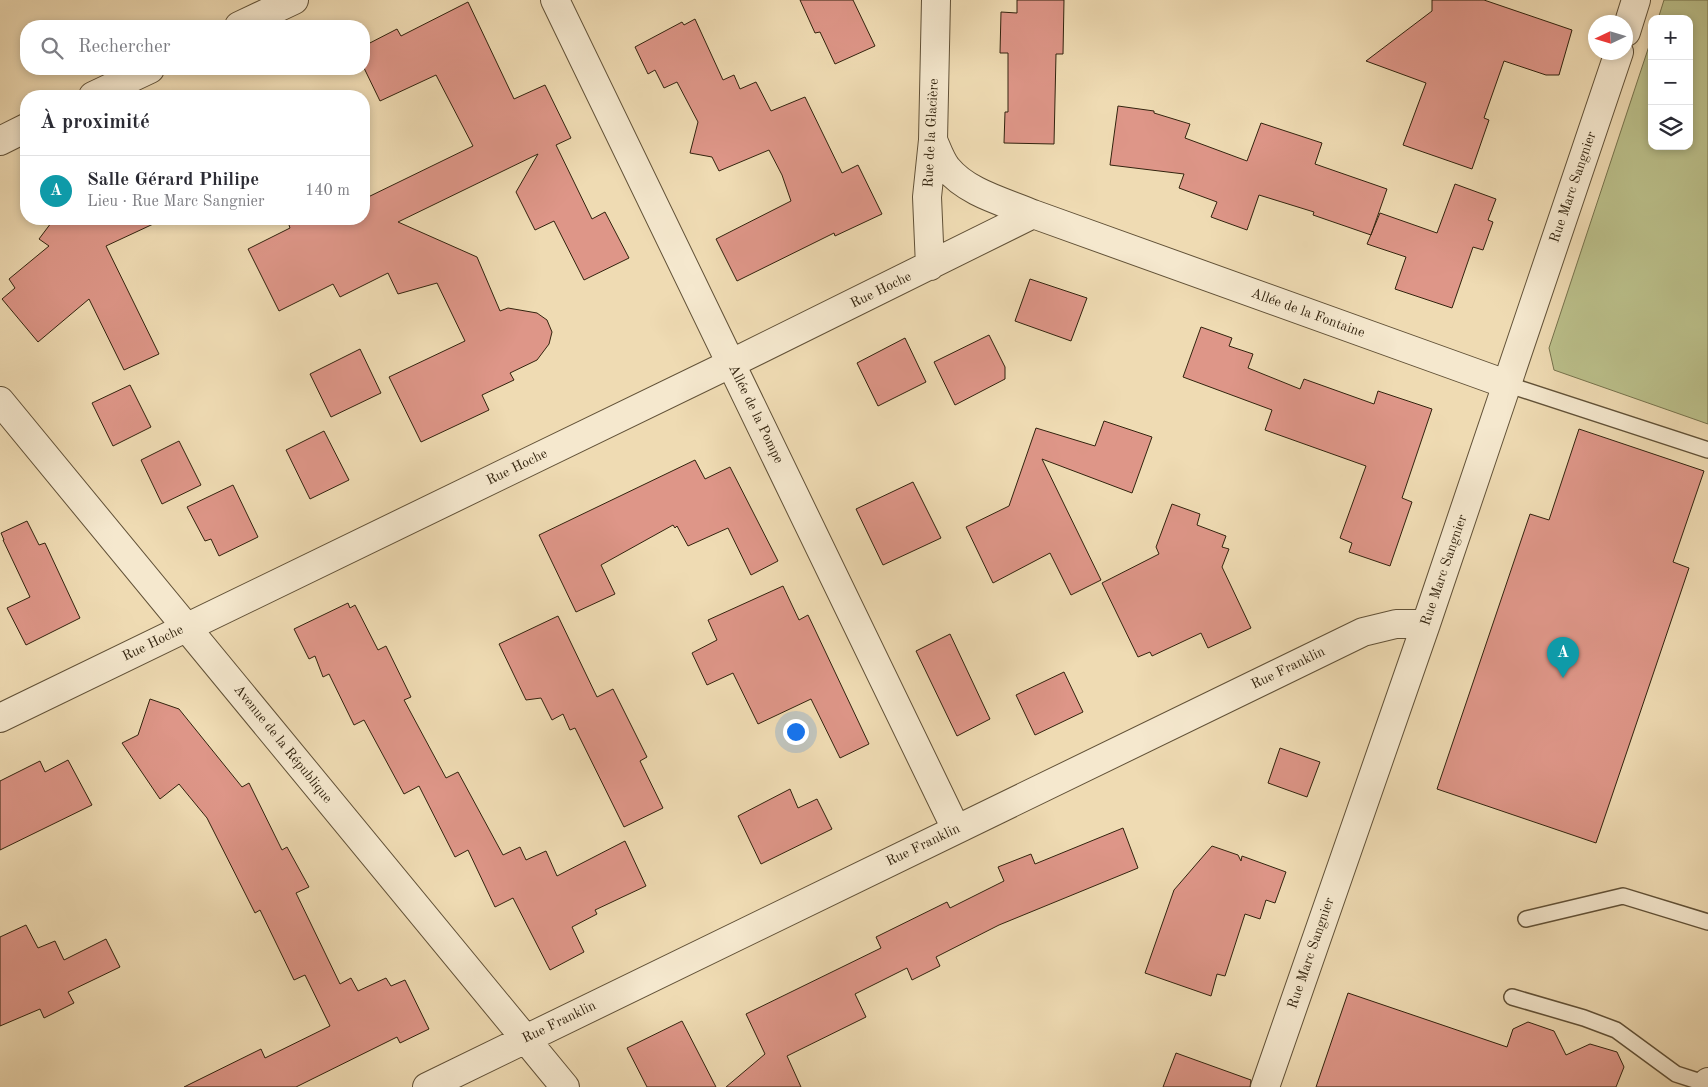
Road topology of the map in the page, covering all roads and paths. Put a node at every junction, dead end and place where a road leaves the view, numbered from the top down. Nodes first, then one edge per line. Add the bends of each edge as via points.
1 (294, 0) edge
2 (555, 0) edge
3 (936, 0) edge
4 (1636, 0) edge
5 (1631, 15) edge
6 (252, 20) edge
7 (1616, 60) edge
8 (137, 75) edge
9 (106, 90) edge
10 (20, 131) edge
11 (933, 140) junction
12 (0, 141) edge
13 (1033, 214) junction
14 (930, 266) junction
15 (732, 363) junction
16 (1506, 384) junction
17 (0, 401) edge
18 (1708, 450) edge
19 (1426, 624) junction
20 (186, 627) junction
21 (0, 718) edge
22 (956, 829) junction
23 (1526, 919) dead end
24 (1708, 922) edge
25 (1512, 996) dead end
26 (525, 1039) junction
27 (1707, 1084) edge
28 (427, 1087) edge
29 (565, 1087) edge
30 (1265, 1087) edge

1 - 6 street
2 - 15 street, Allée de la Pompe
3 - 11 street, Rue de la Glacière
4 - 5 street
7 - 16 street, Rue Marc Sangnier
8 - 9 street
10 - 12 street
11 - 13 street, Allée de la Fontaine via 946,167 960,182
11 - 14 street, Rue de la Glacière via 927,197
13 - 14 street, Rue Hoche
13 - 16 street, Allée de la Fontaine
14 - 15 street, Rue Hoche
15 - 20 street, Rue Hoche
15 - 22 street, Allée de la Pompe
16 - 18 lane, Allée de la Fontaine
16 - 19 street, Rue Marc Sangnier
17 - 20 street, Avenue de la République
19 - 22 street, Rue Franklin via 1396,624 1362,632
19 - 30 street, Rue Marc Sangnier
20 - 21 street, Rue Hoche
20 - 26 street, Avenue de la République
22 - 26 street, Rue Franklin
23 - 24 lane via 1623,896
25 - 27 lane via 1616,1030 1676,1074
26 - 28 street, Rue Franklin
26 - 29 street, Avenue de la République

